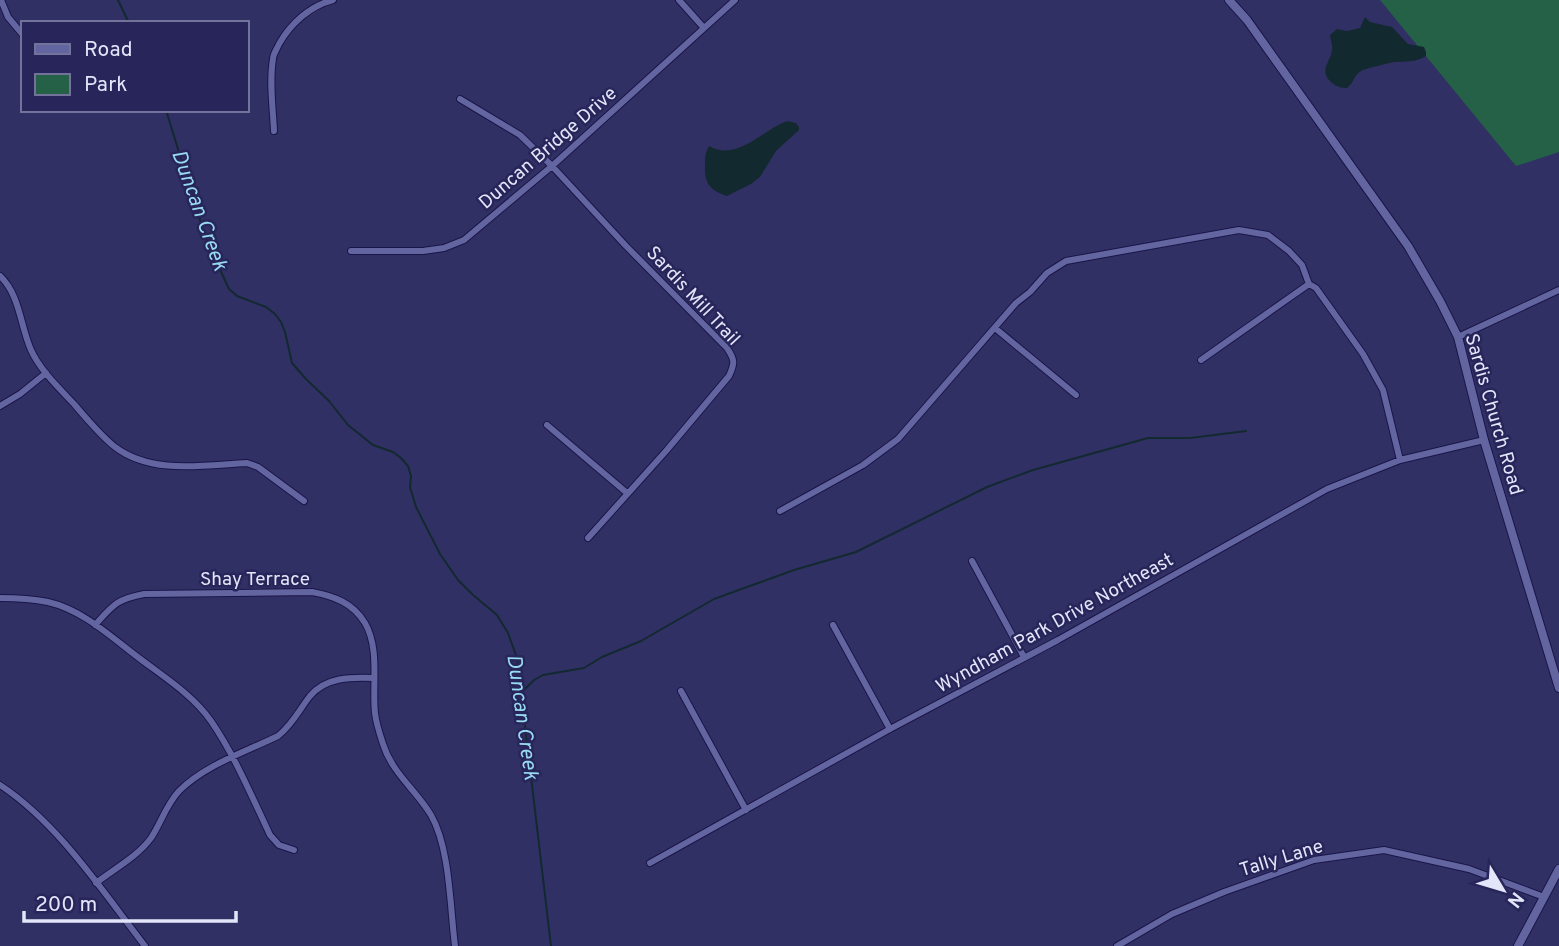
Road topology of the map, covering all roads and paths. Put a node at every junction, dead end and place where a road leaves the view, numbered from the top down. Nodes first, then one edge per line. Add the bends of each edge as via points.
1 (1, 0) edge
2 (333, 0) edge
3 (680, 0) edge
4 (735, 0) edge
5 (1229, 0) edge
6 (704, 27) junction
7 (21, 33) edge
8 (460, 99) dead end
9 (274, 131) dead end
10 (552, 166) junction
11 (351, 251) dead end
12 (0, 276) edge
13 (1309, 284) junction
14 (1559, 289) edge
15 (995, 328) junction
16 (1458, 337) junction
17 (1201, 360) dead end
18 (46, 373) junction
19 (1076, 396) dead end
20 (0, 406) edge
21 (547, 425) dead end
22 (1484, 440) junction
23 (1400, 460) junction
24 (627, 493) junction
25 (304, 501) dead end
26 (780, 511) dead end
27 (588, 538) dead end
28 (972, 561) dead end
29 (0, 598) edge
30 (95, 625) junction
31 (834, 625) dead end
32 (1024, 657) junction
33 (374, 678) junction
34 (1559, 688) edge
35 (681, 691) dead end
36 (890, 729) junction
37 (232, 758) junction
38 (0, 785) edge
39 (746, 810) junction
40 (295, 850) dead end
41 (650, 863) dead end
42 (1559, 869) edge
43 (96, 883) junction
44 (1544, 897) junction
45 (145, 946) edge
46 (455, 946) edge
47 (1117, 946) edge
48 (1518, 946) edge

1 - 7 street
2 - 9 street via 296,21 273,57
3 - 6 street
4 - 6 street, Duncan Bridge Drive
5 - 16 street, Sardis Church Road via 1408,246
6 - 10 street, Duncan Bridge Drive
8 - 10 street, Sardis Mill Trail via 520,135
10 - 11 street, Duncan Bridge Drive via 464,240 423,251
10 - 24 street, Sardis Mill Trail via 732,356 729,376
12 - 18 street via 13,294 31,350
13 - 15 street via 1303,265 1289,251 1268,235 1239,230 1066,261 1047,273
13 - 17 street
13 - 23 street via 1363,354 1383,390
14 - 16 street
15 - 19 street
15 - 26 street via 898,439 863,465
16 - 22 street, Sardis Church Road
18 - 20 street
18 - 25 street via 118,449 152,464 247,463
21 - 24 street
22 - 23 street, Wyndham Park Drive Northeast
22 - 34 street, Sardis Church Road
23 - 32 street, Wyndham Park Drive Northeast via 1327,489
24 - 27 street, Sardis Mill Trail
28 - 32 street
29 - 30 street via 48,602
30 - 33 street, Shay Terrace via 124,598 144,594 329,595 345,602 366,625
30 - 37 street via 194,702
31 - 36 street
32 - 36 street, Wyndham Park Drive Northeast
33 - 37 street via 349,677 320,687 288,728
33 - 46 street, Shay Terrace via 375,715 383,746 390,763 430,813 444,850
35 - 39 street
36 - 39 street, Wyndham Park Drive Northeast
37 - 40 street via 270,835 279,845
37 - 43 street via 178,792 141,849
38 - 43 street via 53,829
39 - 41 street, Wyndham Park Drive Northeast
42 - 44 street
43 - 45 street
44 - 47 street, Tally Lane via 1469,869 1384,850 1314,860 1224,892 1171,914
44 - 48 street

